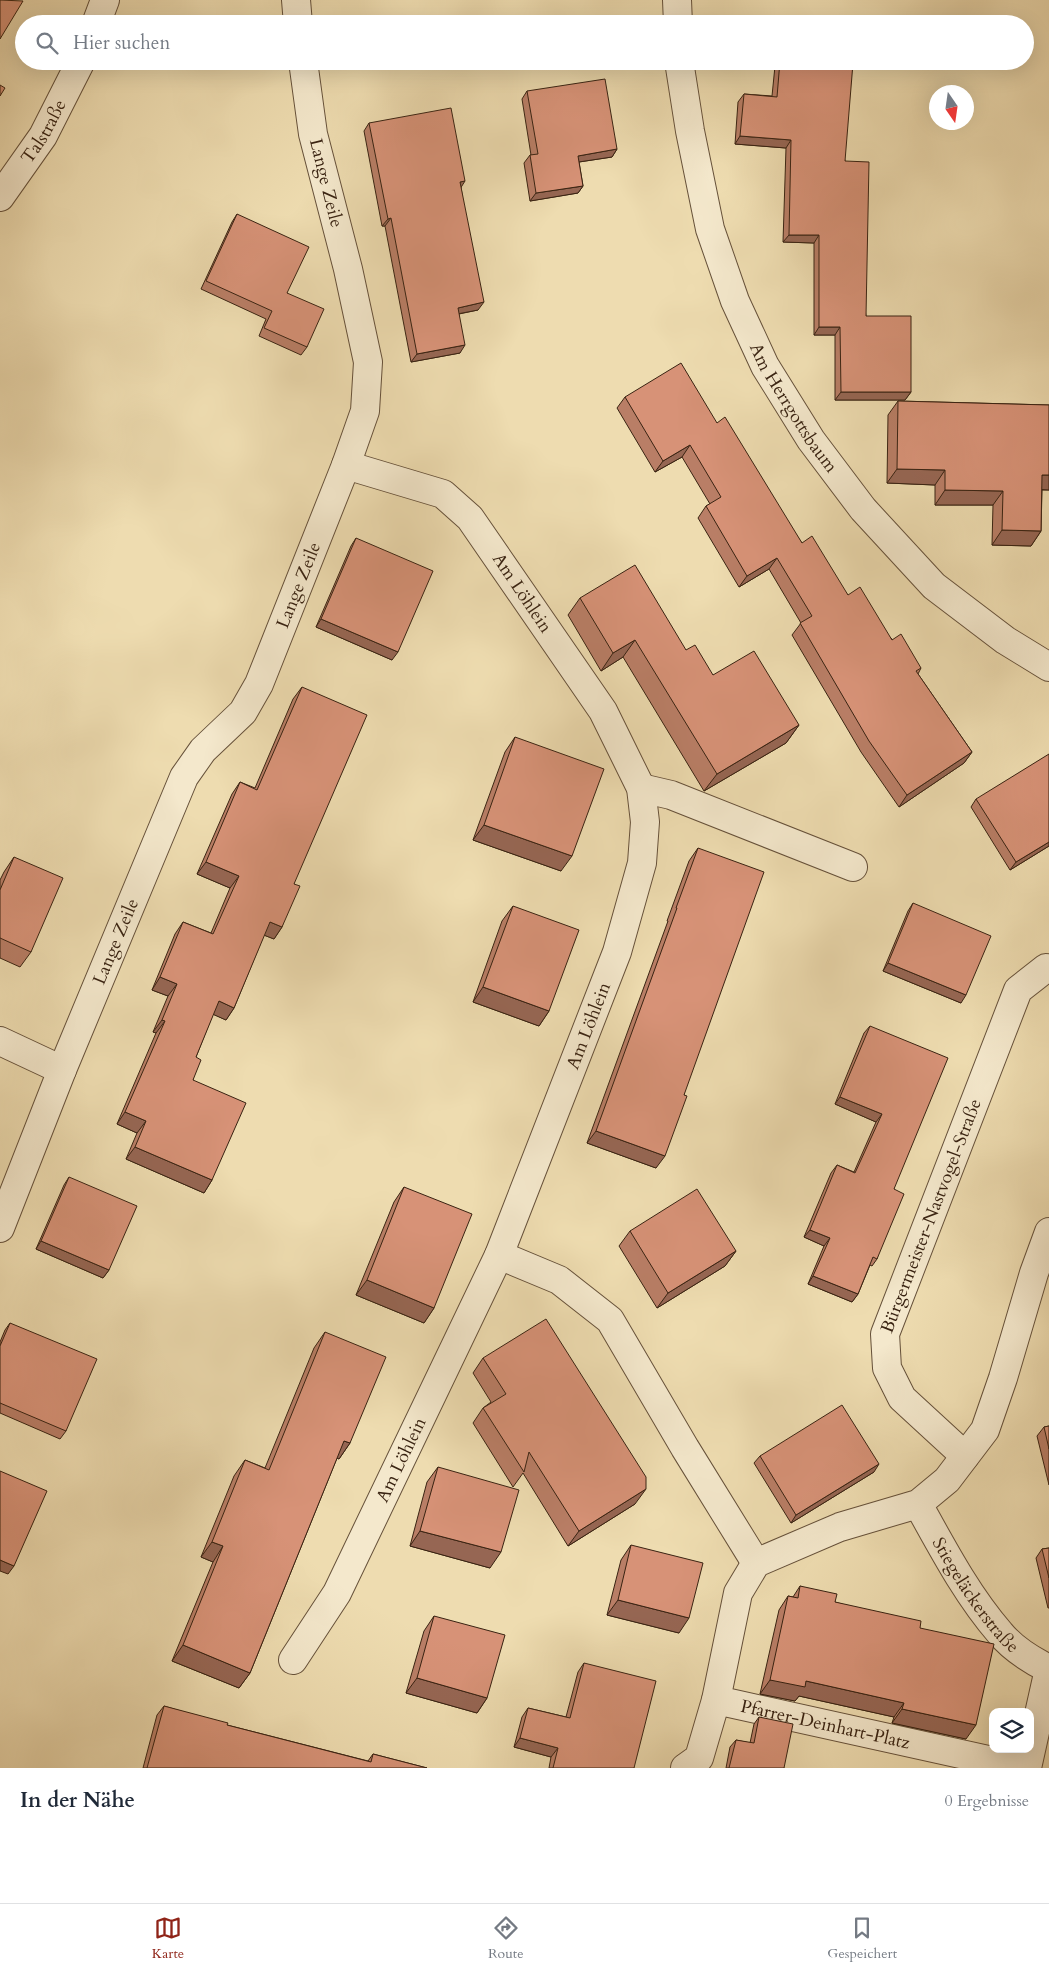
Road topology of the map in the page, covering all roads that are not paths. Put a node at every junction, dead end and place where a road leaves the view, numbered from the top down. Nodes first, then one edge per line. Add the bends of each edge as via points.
1 (105, 0) edge
2 (296, 0) edge
3 (677, 0) edge
4 (99, 15) edge
5 (297, 15) edge
6 (678, 15) edge
7 (76, 70) edge
8 (304, 70) edge
9 (680, 70) edge
10 (0, 197) edge
11 (346, 465) junction
12 (1049, 667) edge
13 (641, 788) junction
14 (853, 868) dead end
15 (1049, 969) edge
16 (0, 1041) edge
17 (62, 1070) junction
18 (0, 1228) edge
19 (1049, 1232) edge
20 (499, 1255) junction
21 (964, 1456) junction
22 (918, 1504) junction
23 (756, 1563) junction
24 (293, 1660) dead end
25 (1049, 1669) edge
26 (716, 1700) junction
27 (685, 1768) edge
28 (1025, 1768) edge

1 - 4 street
2 - 5 street
3 - 6 street
7 - 10 street, Talstraße via 43,136
8 - 11 street, Lange Zeile via 313,134 368,362 365,411
9 - 12 street, Am Herrgottsbaum via 710,229 735,301 770,374 811,440 862,508 934,586 1005,640
11 - 13 street, Am Löhlein via 443,494 470,518 603,711
11 - 17 street, Lange Zeile via 259,684 243,712 203,750 184,777
13 - 14 street via 671,795
13 - 20 street, Am Löhlein via 645,822 642,863 617,952
15 - 21 street, Bürgermeister-Nastvogel-Straße via 1046,968 1018,990 885,1334 887,1368 902,1398
16 - 17 street
17 - 18 street, Lange Zeile
19 - 21 street via 985,1430
20 - 23 street via 559,1280 610,1320
20 - 24 street, Am Löhlein via 337,1593
21 - 22 street via 947,1480
22 - 23 street via 840,1527
22 - 25 street, Stiegeläckerstraße via 955,1571 1000,1634 1027,1657
23 - 26 street via 738,1593
25 - 28 street, Pfarrer-Deinhart-Platz
26 - 27 street via 698,1758
26 - 28 street, Pfarrer-Deinhart-Platz

